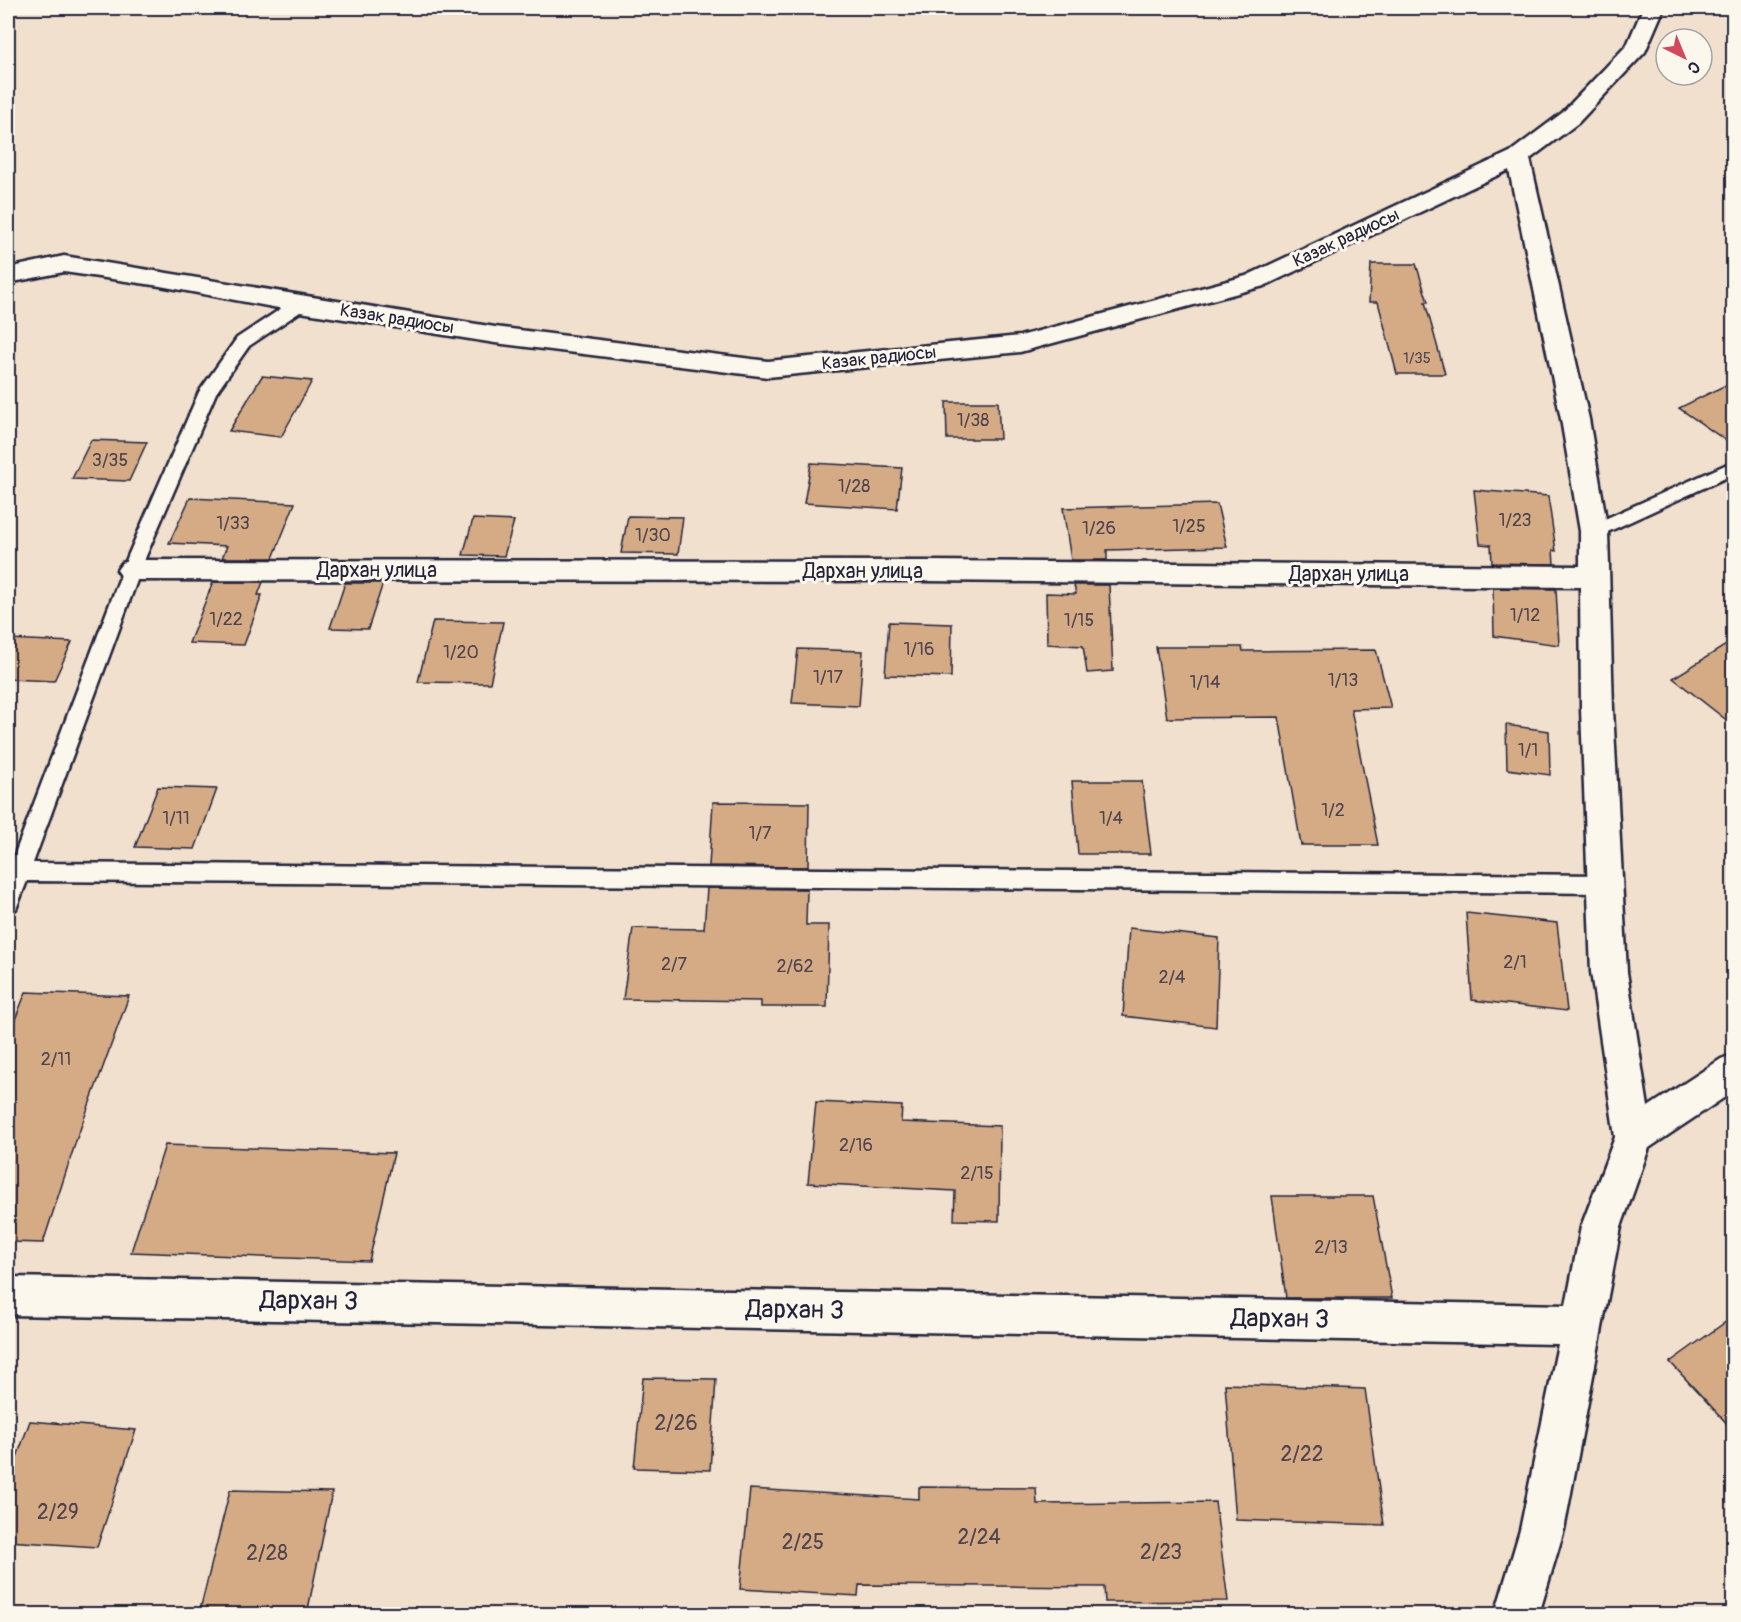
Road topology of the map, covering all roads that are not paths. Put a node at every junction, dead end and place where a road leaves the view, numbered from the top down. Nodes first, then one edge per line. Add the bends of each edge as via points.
1 (1653, 8) edge
2 (1518, 157) junction
3 (8, 275) edge
4 (300, 304) junction
5 (1734, 467) edge
6 (1594, 531) junction
7 (132, 570) junction
8 (1594, 577) junction
9 (19, 872) junction
10 (1605, 884) junction
11 (8, 903) edge
12 (1734, 1070) edge
13 (1635, 1137) junction
14 (8, 1296) edge
15 (1582, 1325) junction
16 (1517, 1614) edge

1 - 2 street, Казак радиосы via 1637,47 1570,118
2 - 4 street, Казак радиосы via 1255,281 1020,344 768,369 495,335
2 - 6 street via 1575,419
3 - 4 street, Казак радиосы via 64,264
4 - 7 lane via 243,342 208,392
5 - 6 lane
6 - 8 street
7 - 8 street, Дархан улица
7 - 9 lane
8 - 10 street
9 - 10 lane
9 - 11 lane
10 - 13 street via 1609,972
12 - 13 street
13 - 15 street via 1601,1227
14 - 15 street, Дархан 3
15 - 16 street via 1542,1530

